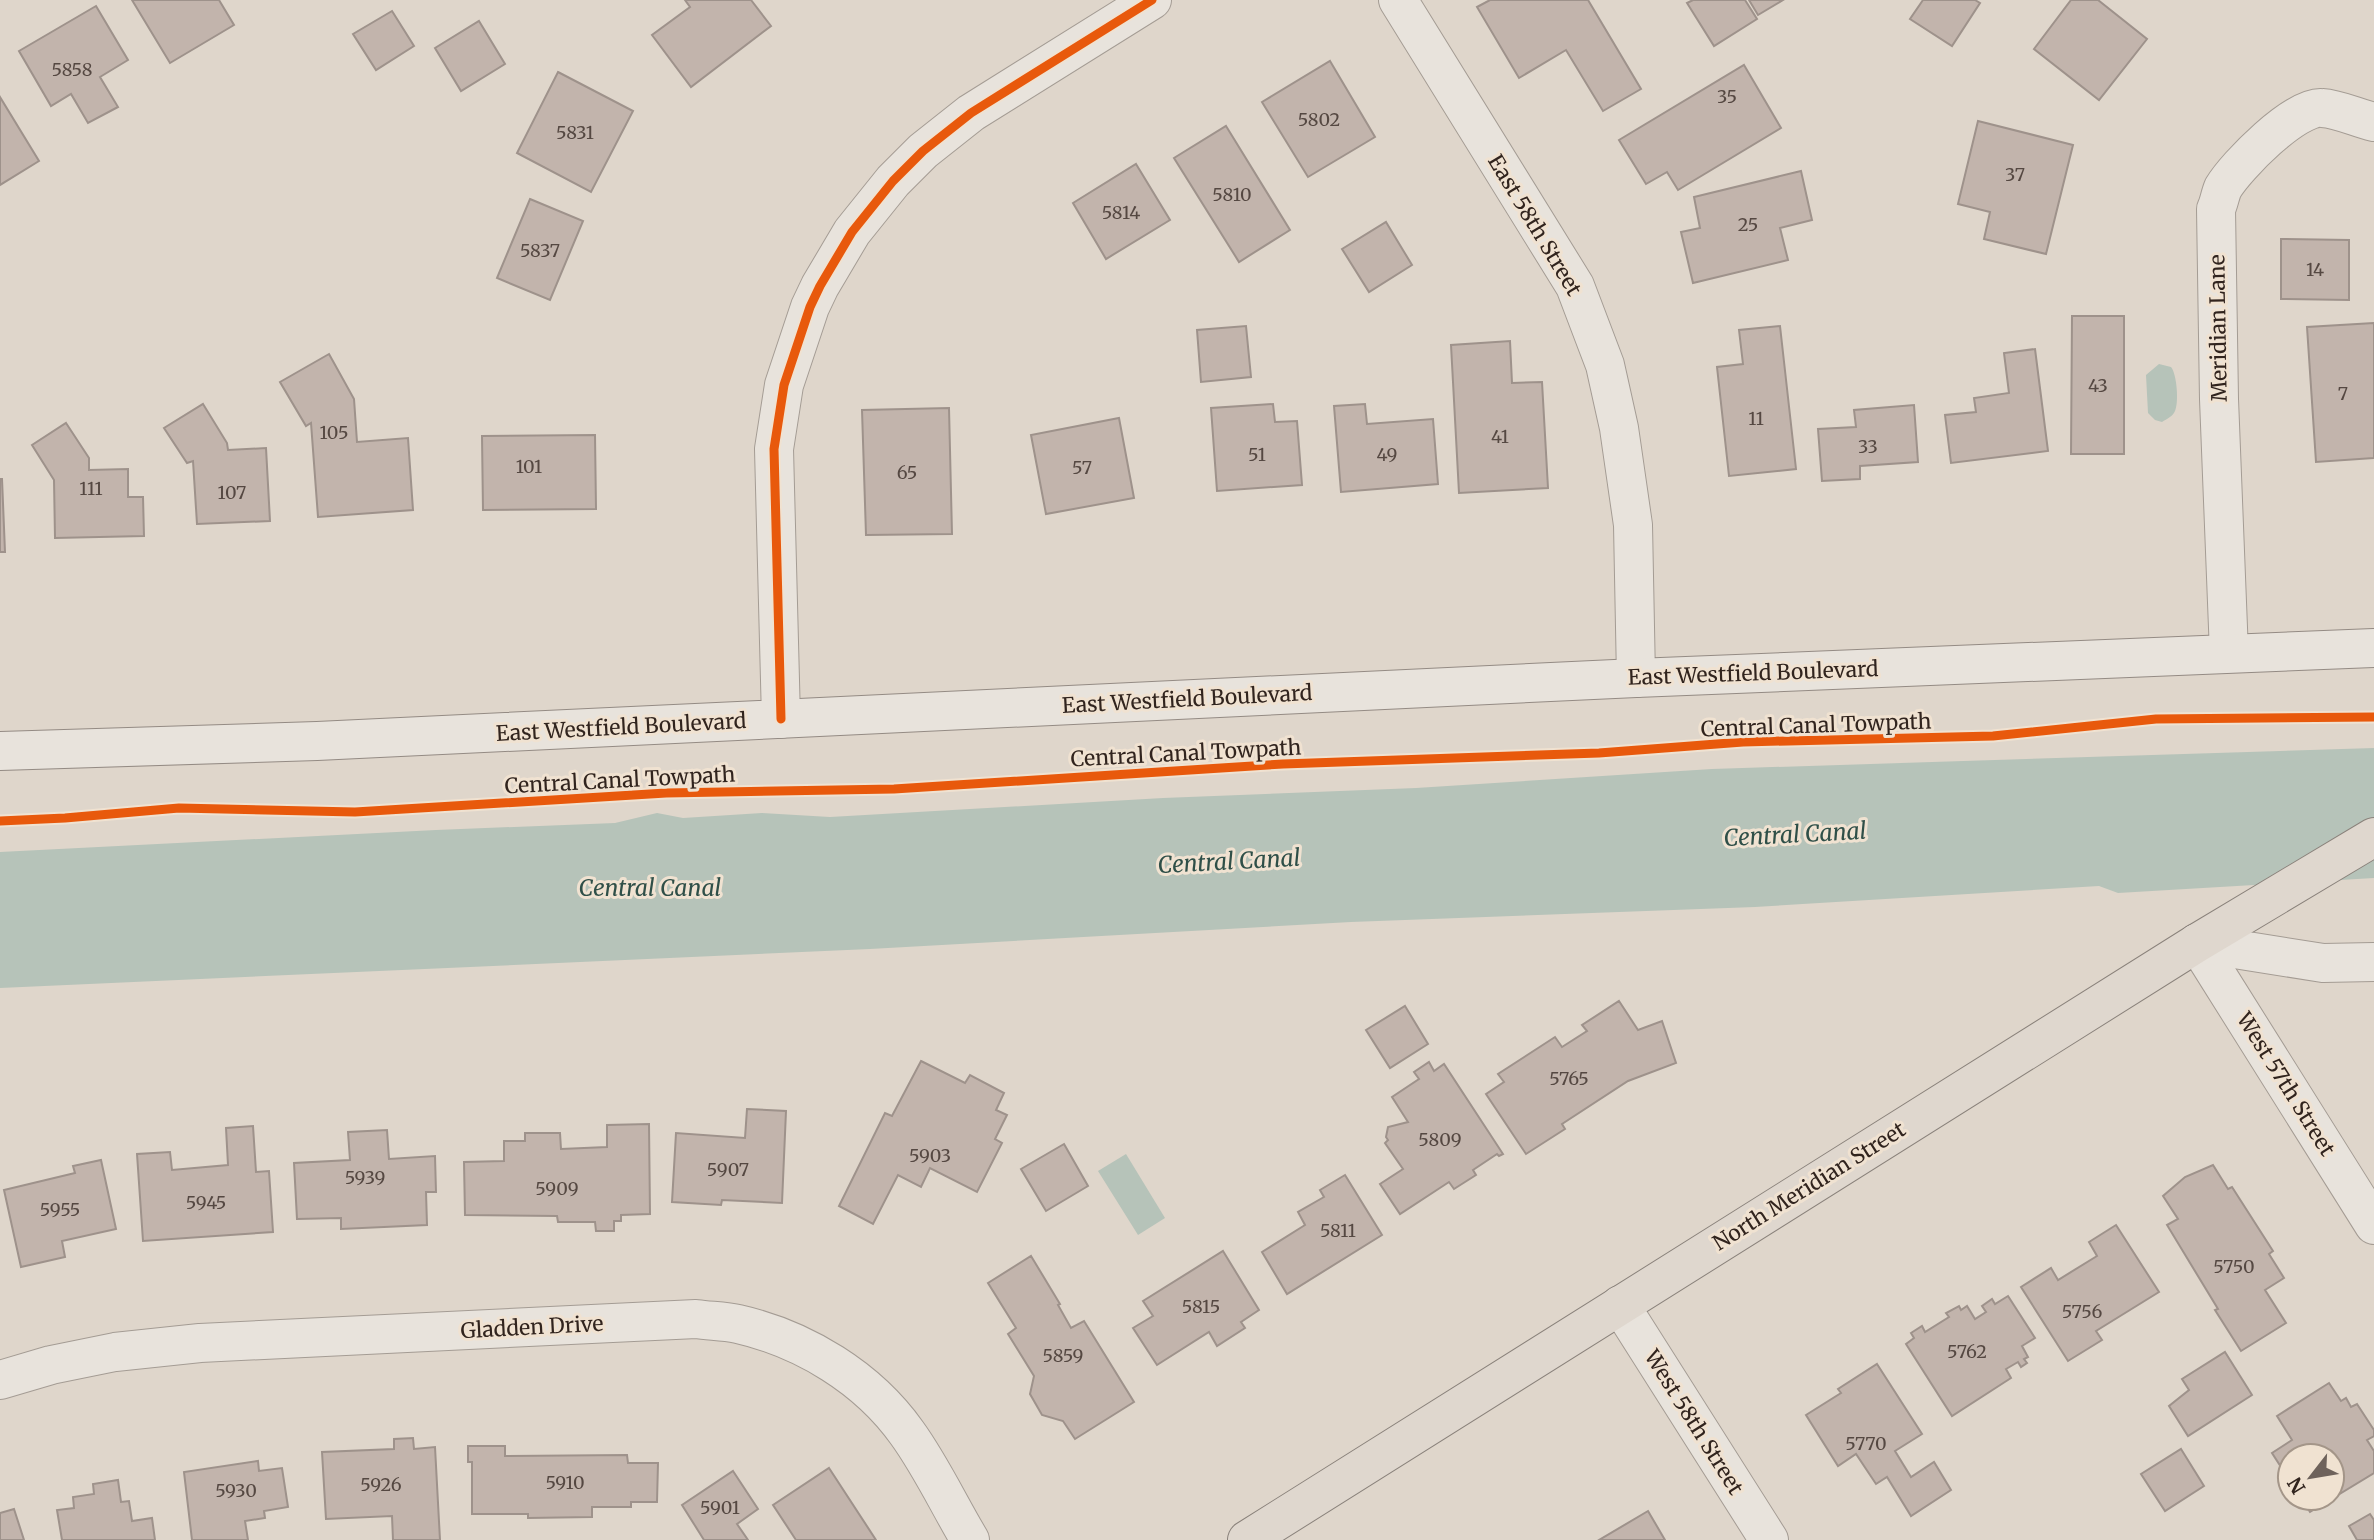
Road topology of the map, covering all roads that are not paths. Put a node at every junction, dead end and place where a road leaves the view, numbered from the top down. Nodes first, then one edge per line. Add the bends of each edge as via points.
1 (1152, 0) edge
2 (1398, 0) edge
3 (2374, 122) edge
4 (2374, 648) edge
5 (2229, 653) junction
6 (1636, 678) junction
7 (780, 719) junction
8 (0, 751) edge
9 (2374, 836) edge
10 (2197, 943) junction
11 (2374, 962) edge
12 (2374, 1225) edge
13 (1620, 1305) junction
14 (0, 1380) edge
15 (970, 1540) edge
16 (1247, 1540) edge
17 (1769, 1540) edge

1 - 7 street via 971,113 923,151 852,232 820,286 784,386 774,449
2 - 6 street, East 58th Street via 1575,286 1605,365 1633,525
3 - 5 street, Meridian Lane via 2320,107 2292,119 2236,172 2216,209
4 - 5 street, East Westfield Boulevard
5 - 6 street, East Westfield Boulevard
6 - 7 street, East Westfield Boulevard
7 - 8 street, East Westfield Boulevard
9 - 10 main road, North Meridian Street
10 - 11 street via 2323,962
10 - 12 street, West 57th Street
10 - 13 main road, North Meridian Street
13 - 16 main road, North Meridian Street
13 - 17 street, West 58th Street
14 - 15 street, Gladden Drive via 115,1352 200,1343 696,1319 738,1324 796,1343 850,1374 881,1402 908,1434

